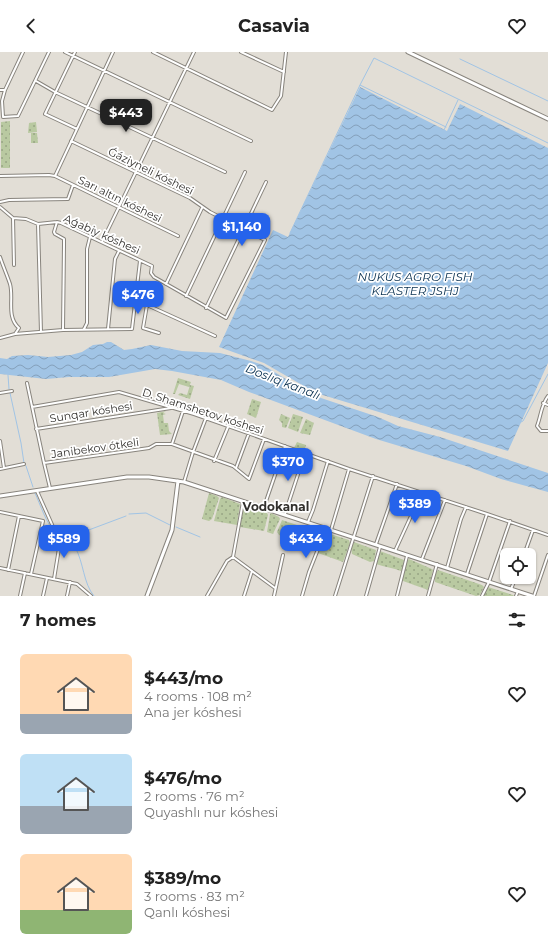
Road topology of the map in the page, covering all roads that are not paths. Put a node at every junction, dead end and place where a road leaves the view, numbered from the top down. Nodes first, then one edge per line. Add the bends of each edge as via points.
1 (23, 52) edge
2 (49, 52) edge
3 (65, 52) edge
4 (75, 52) edge
5 (113, 52) edge
6 (153, 52) edge
7 (194, 52) edge
8 (242, 52) edge
9 (286, 52) edge
10 (408, 52) edge
11 (73, 57) junction
12 (186, 68) junction
13 (104, 71) junction
14 (284, 72) junction
15 (36, 81) junction
16 (0, 90) edge
17 (5, 90) junction
18 (55, 92) junction
19 (170, 102) junction
20 (87, 107) junction
21 (548, 119) edge
22 (77, 129) junction
23 (153, 138) junction
24 (71, 141) junction
25 (251, 141) dead end
26 (137, 172) junction
27 (225, 172) dead end
28 (245, 172) dead end
29 (0, 176) edge
30 (55, 176) junction
31 (266, 182) dead end
32 (73, 185) junction
33 (0, 202) edge
34 (0, 207) edge
35 (119, 207) junction
36 (202, 208) junction
37 (12, 218) junction
38 (222, 219) junction
39 (57, 222) junction
40 (38, 224) junction
41 (243, 228) junction
42 (178, 236) dead end
43 (90, 237) junction
44 (102, 242) junction
45 (119, 250) junction
46 (0, 257) edge
47 (140, 261) junction
48 (14, 265) dead end
49 (166, 284) junction
50 (186, 296) junction
51 (135, 301) junction
52 (147, 304) junction
53 (206, 308) junction
54 (84, 329) junction
55 (108, 329) junction
56 (63, 330) junction
57 (41, 332) junction
58 (159, 333) dead end
59 (15, 334) junction
60 (215, 336) dead end
61 (0, 338) edge
62 (27, 383) dead end
63 (12, 391) dead end
64 (0, 393) edge
65 (548, 396) edge
66 (543, 403) junction
67 (548, 405) edge
68 (32, 407) junction
69 (173, 408) junction
70 (184, 411) junction
71 (206, 418) junction
72 (229, 426) junction
73 (36, 429) junction
74 (548, 431) edge
75 (249, 433) junction
76 (264, 439) junction
77 (0, 441) edge
78 (172, 444) junction
79 (285, 446) junction
80 (193, 452) junction
81 (305, 453) junction
82 (214, 461) junction
83 (328, 461) junction
84 (44, 463) junction
85 (24, 464) dead end
86 (0, 468) edge
87 (4, 468) junction
88 (236, 468) junction
89 (349, 468) junction
90 (373, 476) junction
91 (178, 481) junction
92 (184, 482) junction
93 (396, 484) junction
94 (50, 488) junction
95 (36, 490) junction
96 (422, 492) junction
97 (0, 496) edge
98 (444, 500) junction
99 (243, 501) junction
100 (264, 507) junction
101 (466, 507) junction
102 (0, 512) edge
103 (285, 514) junction
104 (487, 514) junction
105 (19, 516) junction
106 (510, 521) junction
107 (308, 522) junction
108 (327, 528) junction
109 (54, 529) dead end
110 (331, 530) junction
111 (533, 530) junction
112 (548, 535) edge
113 (61, 536) dead end
114 (354, 537) junction
115 (376, 544) junction
116 (381, 546) junction
117 (527, 548) edge
118 (395, 551) junction
119 (283, 555) dead end
120 (407, 555) junction
121 (548, 555) edge
122 (234, 558) junction
123 (422, 559) junction
124 (437, 564) junction
125 (0, 568) edge
126 (447, 568) junction
127 (8, 570) junction
128 (252, 571) junction
129 (25, 573) junction
130 (31, 574) junction
131 (467, 574) junction
132 (47, 578) junction
133 (54, 579) junction
134 (70, 582) junction
135 (489, 582) junction
136 (514, 584) edge
137 (276, 588) junction
138 (512, 589) junction
139 (518, 591) junction
140 (20, 596) edge
141 (43, 596) edge
142 (67, 596) edge
143 (91, 596) edge
144 (148, 596) edge
145 (207, 596) edge
146 (244, 596) edge
147 (274, 596) edge
148 (302, 596) edge
149 (334, 596) edge
150 (366, 596) edge
151 (397, 596) edge
152 (428, 596) edge
153 (482, 596) edge
154 (516, 596) edge
155 (533, 596) edge

1 - 17 street
2 - 15 street
3 - 11 street
4 - 11 street
5 - 13 street
6 - 12 street
7 - 12 street
8 - 14 street
9 - 14 street
10 - 21 main road
11 - 13 street
11 - 18 street
12 - 14 street via 272,110 281,96
12 - 19 street
13 - 19 street
13 - 20 street
15 - 17 street via 18,116 3,117 2,101
15 - 18 street
16 - 17 street
18 - 20 street
18 - 22 street via 45,114
19 - 23 street
19 - 25 street
20 - 22 street
20 - 23 street
22 - 24 street
23 - 26 street
23 - 27 street
24 - 26 street, Ǵáziyneli kóshesi
24 - 30 street
26 - 35 street
26 - 36 street, Ǵáziyneli kóshesi via 190,198
28 - 38 street
29 - 30 street
30 - 32 street, Sarı altın kóshesi
31 - 41 street
32 - 33 street via 68,199
32 - 35 street, Sarı altın kóshesi
34 - 37 street
35 - 42 street, Sarı altın kóshesi
35 - 44 street
36 - 38 street, Ǵáziyneli kóshesi
36 - 49 street
37 - 40 street, Aǵabiy kóshesi via 26,219
37 - 48 street
38 - 41 street, Ǵáziyneli kóshesi
38 - 50 street
39 - 40 street, Aǵabiy kóshesi
39 - 43 street, Aǵabiy kóshesi
39 - 56 street via 54,232 64,239
40 - 57 street
41 - 53 street
41 - 53 street, Ǵáziyneli kóshesi via 265,240 226,318
43 - 44 street, Aǵabiy kóshesi
43 - 54 street via 87,249 87,323
44 - 45 street, Aǵabiy kóshesi
45 - 47 street, Aǵabiy kóshesi
45 - 55 street via 115,259
46 - 59 street via 10,284 11,314 18,328
47 - 49 street, Aǵabiy kóshesi via 152,266 151,272 154,276
47 - 51 street
49 - 50 street
50 - 53 street
51 - 52 street
51 - 55 street via 132,329
52 - 58 street via 143,328
52 - 60 street
54 - 55 street
54 - 56 street
56 - 57 street
57 - 59 street
59 - 61 street
62 - 68 street
63 - 64 street
65 - 66 street
66 - 67 street
66 - 74 street via 537,426 541,431
68 - 69 street, D. Shamshetov kóshesi via 119,392
68 - 73 street
69 - 70 street, D. Shamshetov kóshesi
69 - 73 street, Sunqar kóshesi
70 - 71 street, D. Shamshetov kóshesi
70 - 78 street
71 - 72 street, D. Shamshetov kóshesi
71 - 80 street
72 - 75 street, D. Shamshetov kóshesi
72 - 82 street
73 - 84 street
75 - 76 street, D. Shamshetov kóshesi
75 - 88 street
76 - 79 street, D. Shamshetov kóshesi
76 - 88 street via 249,478
77 - 87 street
78 - 80 street
78 - 84 street, Janibekov ótkeli via 156,444 149,448
79 - 81 street, D. Shamshetov kóshesi
79 - 100 street
80 - 82 street
80 - 92 street
81 - 83 street, D. Shamshetov kóshesi
81 - 103 street
82 - 88 street
83 - 89 street, D. Shamshetov kóshesi
83 - 107 street
84 - 94 street
85 - 87 street
86 - 87 street
89 - 90 street, D. Shamshetov kóshesi
89 - 110 street
90 - 93 street, D. Shamshetov kóshesi
90 - 114 street
91 - 92 main road
91 - 94 main road via 140,476
91 - 144 main road via 172,530
92 - 99 main road
93 - 96 street, D. Shamshetov kóshesi
93 - 115 street
94 - 95 main road
95 - 97 main road
95 - 109 street
96 - 98 street, D. Shamshetov kóshesi
96 - 118 street
98 - 101 street, D. Shamshetov kóshesi
98 - 123 street
99 - 100 main road
99 - 122 street
100 - 103 main road
101 - 104 street, D. Shamshetov kóshesi
101 - 126 street
102 - 105 street
103 - 107 main road
104 - 106 street, D. Shamshetov kóshesi
104 - 131 street
105 - 127 street
105 - 130 street via 43,521
106 - 111 street, D. Shamshetov kóshesi
106 - 135 street
107 - 108 main road
108 - 110 main road
108 - 148 street
110 - 114 main road
111 - 112 street, D. Shamshetov kóshesi
111 - 117 street
113 - 133 street
114 - 115 main road
114 - 149 street
115 - 116 main road
116 - 118 main road
116 - 150 street
118 - 120 main road
119 - 137 street
120 - 123 main road
120 - 151 street
121 - 155 street
122 - 128 street
122 - 145 street via 227,561
123 - 124 main road
124 - 126 main road
124 - 152 street
125 - 127 street
126 - 131 main road
127 - 129 street
128 - 137 street
128 - 146 street
129 - 130 street
129 - 140 street
130 - 132 street
131 - 135 main road
132 - 133 street
132 - 141 street
133 - 134 street
134 - 142 street
134 - 143 street via 77,584
135 - 138 main road
135 - 153 street
136 - 138 street
137 - 147 street
138 - 139 main road
139 - 154 street
139 - 155 main road

